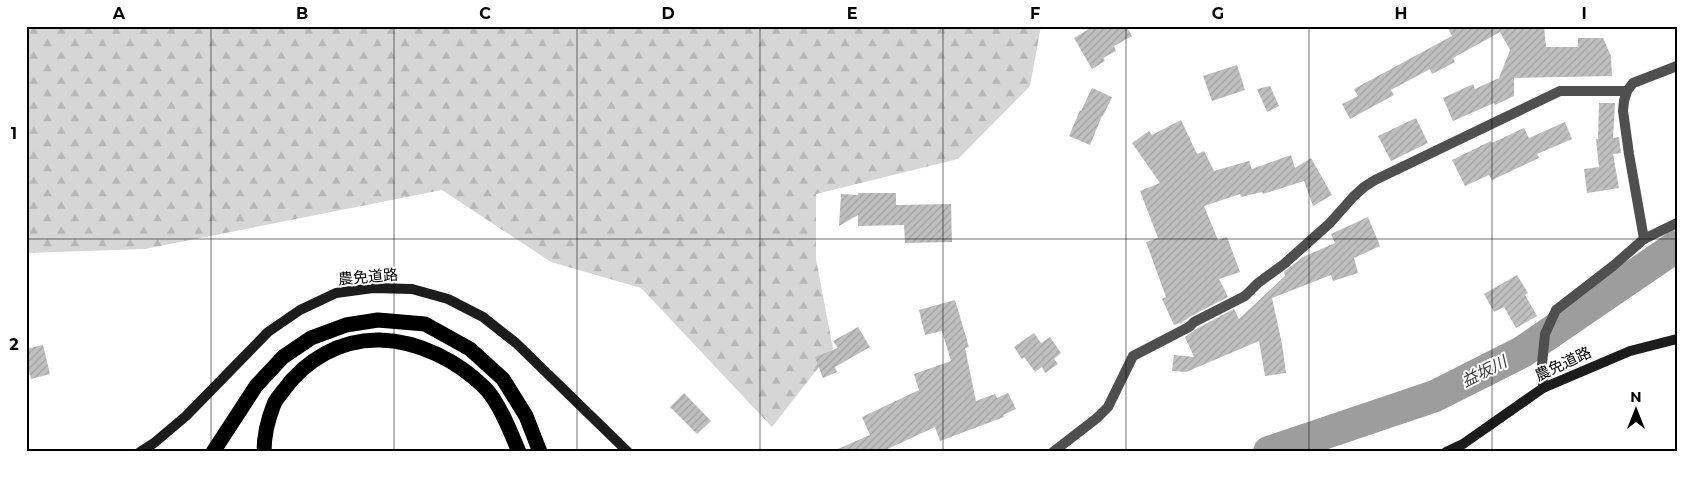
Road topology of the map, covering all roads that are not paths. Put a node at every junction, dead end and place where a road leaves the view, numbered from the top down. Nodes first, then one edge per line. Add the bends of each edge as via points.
1 (1677, 66) edge
2 (1627, 91) junction
3 (1677, 222) edge
4 (1644, 239) junction
5 (1677, 339) edge
6 (1543, 388) junction
7 (140, 452) edge
8 (213, 452) edge
9 (264, 452) edge
10 (519, 452) edge
11 (540, 452) edge
12 (628, 452) edge
13 (1053, 452) edge
14 (1446, 452) edge

1 - 2 street via 1633,83
2 - 4 street via 1624,111
2 - 13 street via 1560,91 1364,187 1324,229 1245,296 1133,356 1108,407
3 - 4 street
4 - 6 street via 1556,310 1545,334
5 - 6 street, 農免道路 via 1630,351
6 - 14 street, 農免道路 via 1463,444
7 - 12 street, 農免道路 via 186,416 268,332 300,310 336,293 373,288 412,289 448,299 483,317 516,343
8 - 11 highway via 256,386 284,357 311,338 346,324 378,320 425,324 470,348 503,379 526,416
9 - 10 highway via 264,436 275,403 293,376 320,355 351,344 380,340 417,346 453,362 486,389

